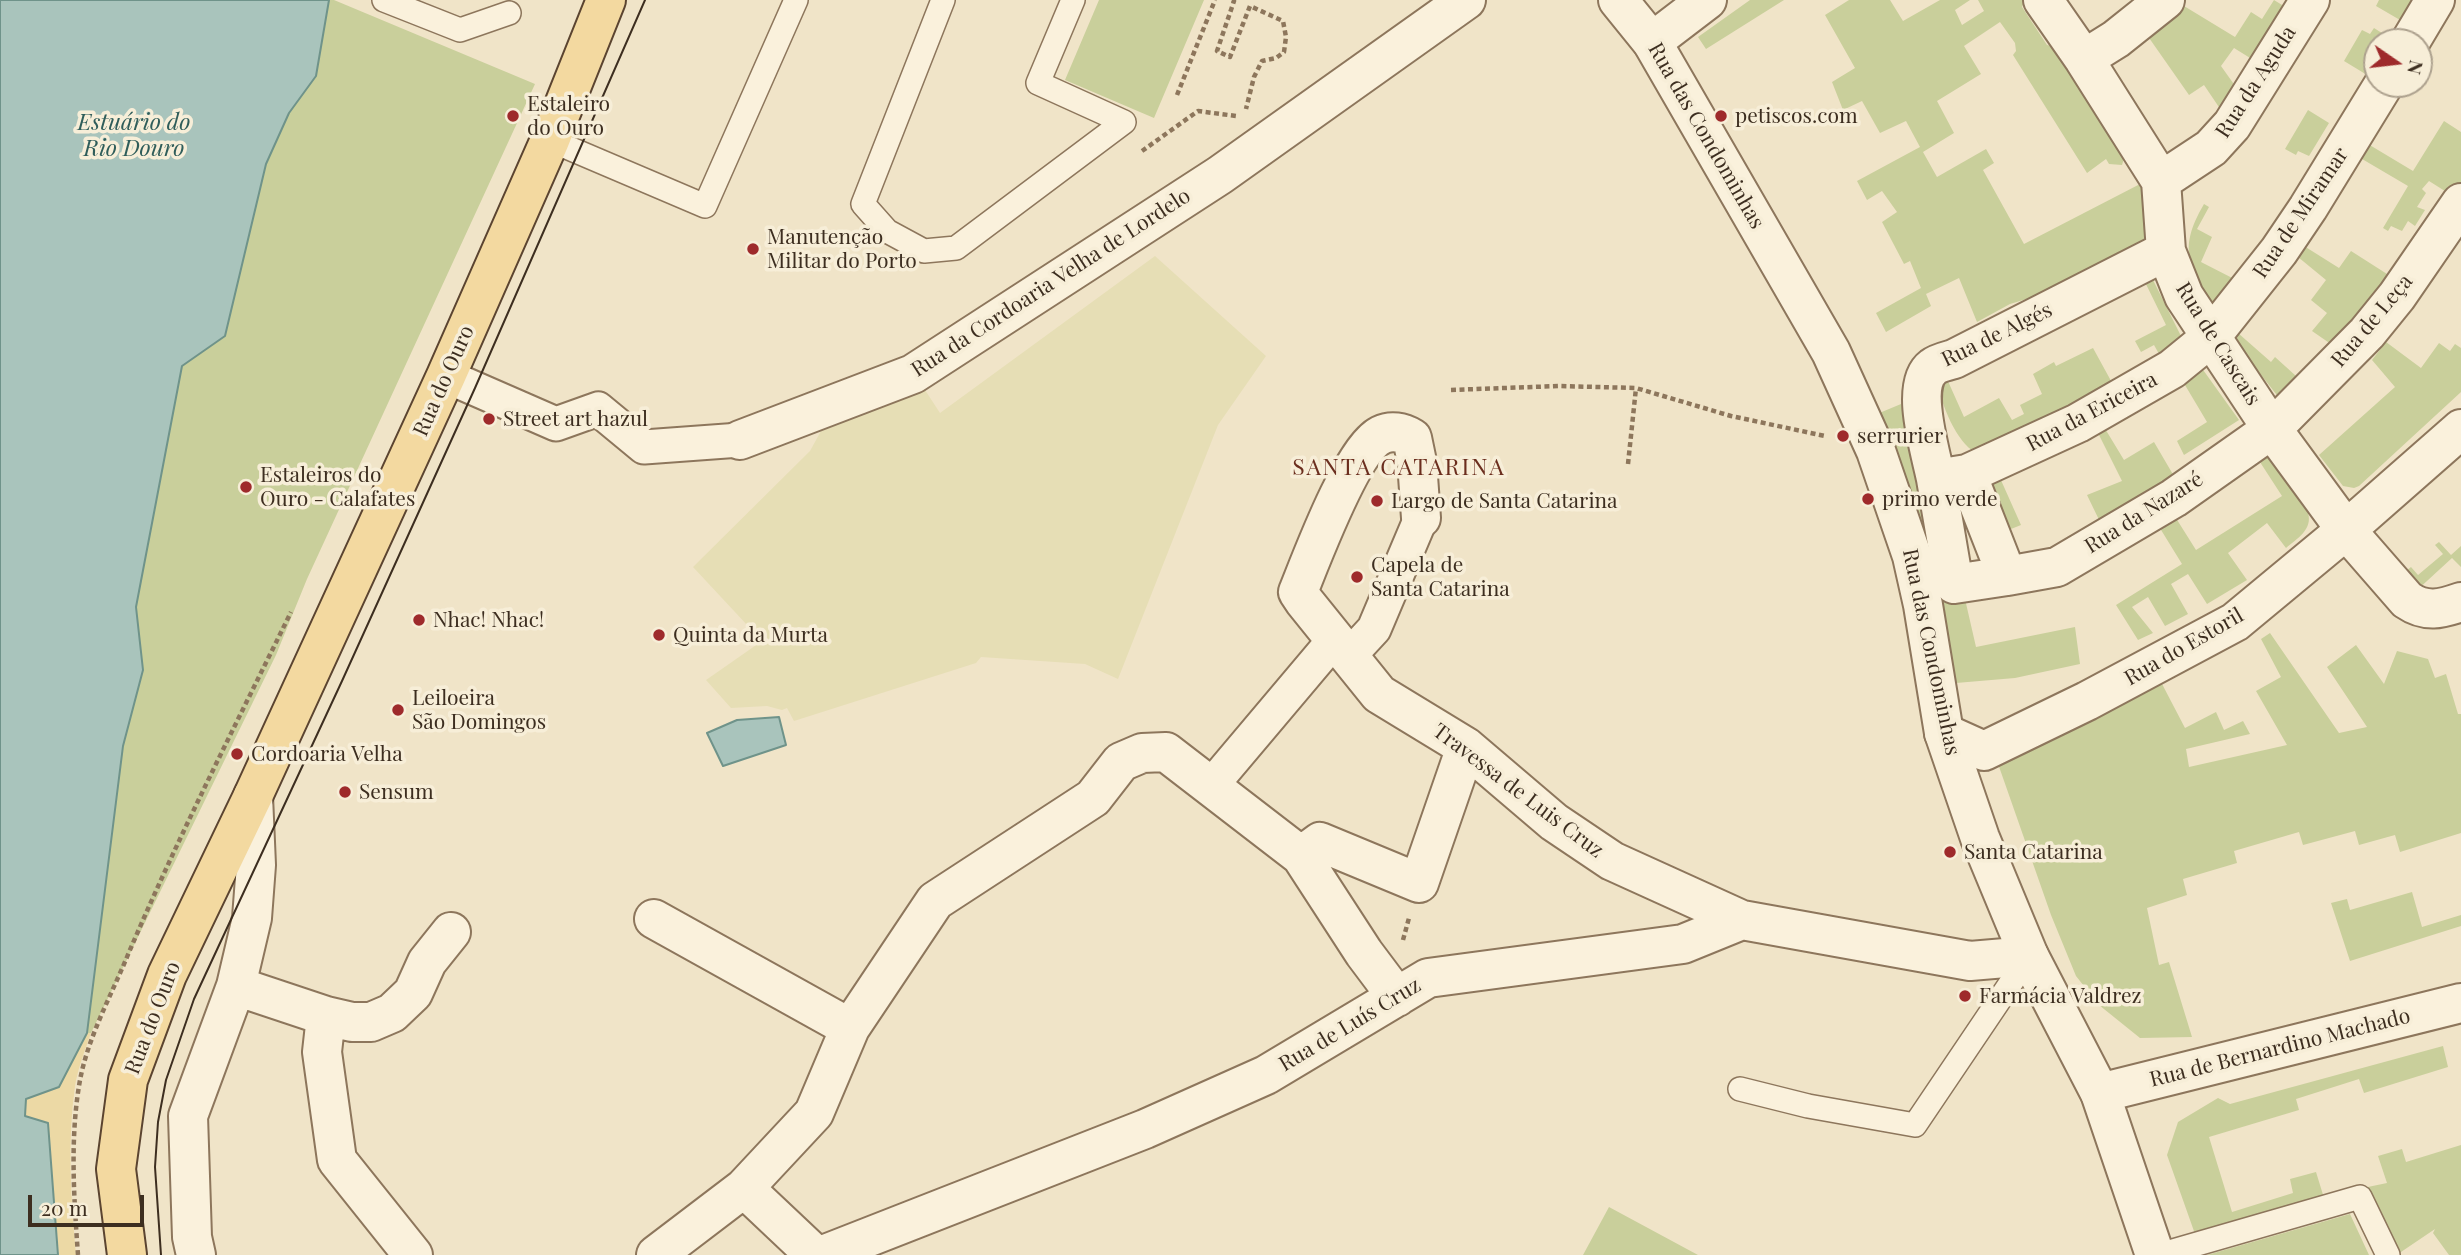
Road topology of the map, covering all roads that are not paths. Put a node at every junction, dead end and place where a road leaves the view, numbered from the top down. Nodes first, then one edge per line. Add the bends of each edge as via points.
1 (384, 0) edge
2 (606, 0) edge
3 (796, 0) edge
4 (943, 0) edge
5 (1073, 0) edge
6 (1466, 0) edge
7 (1618, 0) edge
8 (1707, 0) edge
9 (2043, 0) edge
10 (2165, 0) edge
11 (2309, 0) edge
12 (2435, 0) edge
13 (509, 13) dead end
14 (2418, 28) edge
15 (1652, 42) junction
16 (2084, 59) junction
17 (2375, 98) edge
18 (550, 140) junction
19 (2161, 181) junction
20 (2461, 203) edge
21 (2166, 251) junction
22 (2210, 338) junction
23 (446, 376) junction
24 (2272, 429) junction
25 (2461, 429) edge
26 (740, 440) joint
27 (1952, 477) junction
28 (1421, 519) joint
29 (2346, 530) junction
30 (2007, 576) junction
31 (2461, 601) edge
32 (1342, 647) junction
33 (1944, 733) junction
34 (1466, 747) junction
35 (1211, 786) junction
36 (253, 796) junction
37 (1301, 856) junction
38 (654, 919) dead end
39 (1742, 920) junction
40 (452, 932) dead end
41 (2029, 956) junction
42 (236, 985) junction
43 (1397, 997) junction
44 (2461, 1003) edge
45 (326, 1016) junction
46 (850, 1028) junction
47 (1740, 1089) dead end
48 (2099, 1093) junction
49 (744, 1188) junction
50 (127, 1255) edge
51 (196, 1255) edge
52 (413, 1255) edge
53 (656, 1255) edge
54 (815, 1255) edge
55 (823, 1255) edge
56 (2157, 1255) edge
57 (2388, 1255) edge

1 - 13 lane via 460,30
2 - 18 main road, Rua do Ouro
3 - 18 lane via 705,206
4 - 5 lane via 863,204 887,231 924,251 956,248 1124,121 1038,83
6 - 26 street, Rua da Cordoaria Velha de Lordelo via 1220,175 913,374
7 - 15 street, Rua das Condominhas
8 - 15 street
9 - 16 street, Rua de Cascais
10 - 16 street
11 - 19 street, Rua da Aguda via 2232,125 2211,149
12 - 14 street
15 - 33 street, Rua das Condominhas via 1825,342 1876,451 1912,556
16 - 19 street, Rua de Cascais
17 - 22 street, Rua de Miramar via 2294,229
18 - 23 main road, Rua do Ouro
19 - 21 street, Rua de Cascais
20 - 24 street, Rua de Leça via 2367,332
21 - 22 street, Rua de Cascais via 2184,296
21 - 27 street, Rua de Algés via 1933,366 1924,378 1921,395
22 - 24 street, Rua de Cascais
22 - 27 street, Rua da Ericeira via 2172,369 2078,424
23 - 26 street, Rua da Cordoaria Velha de Lordelo via 556,424 598,409 645,447
23 - 36 main road, Rua do Ouro
24 - 29 street, Rua de Cascais
24 - 30 street, Rua da Nazaré via 2174,498 2057,567
25 - 29 street, Rua do Estoril
27 - 30 street
27 - 30 street, Rua da Nazaré via 1954,584
28 - 32 street via 1374,629
28 - 32 street via 1412,438 1396,432 1380,435 1361,458 1328,517 1298,592
29 - 31 street, Rua de Cascais via 2416,606 2441,609
29 - 33 street, Rua do Estoril via 2235,622 2087,701 1984,751
32 - 34 street, Travessa de Luis Cruz via 1379,694
32 - 35 street
33 - 41 street, Rua das Condominhas via 1980,838
34 - 37 street via 1419,883 1320,842
34 - 39 street, Travessa de Luis Cruz via 1554,822 1612,861
35 - 37 street
35 - 46 street via 1166,752 1142,752 1121,762 1093,798 935,901
36 - 42 street, Rua do Ouro via 256,865 252,918
36 - 50 main road, Rua do Ouro via 167,975 128,1080 116,1169
37 - 43 street
38 - 46 street
39 - 41 street via 1970,961
39 - 43 street, Rua de Luís Cruz via 1683,944 1428,978
40 - 45 street via 427,962 413,993 392,1013 372,1022
41 - 47 lane via 1915,1125
41 - 48 street, Rua das Condominhas
42 - 45 street
42 - 51 street, Rua do Ouro via 188,1116
43 - 55 street, Rua de Luís Cruz via 1266,1075 1145,1129
44 - 48 street, Rua de Bernardino Machado
45 - 52 street via 322,1052 337,1160
46 - 49 street via 814,1113
48 - 56 street, Rua das Condominhas
49 - 53 street
49 - 54 street
56 - 57 lane via 2360,1198

